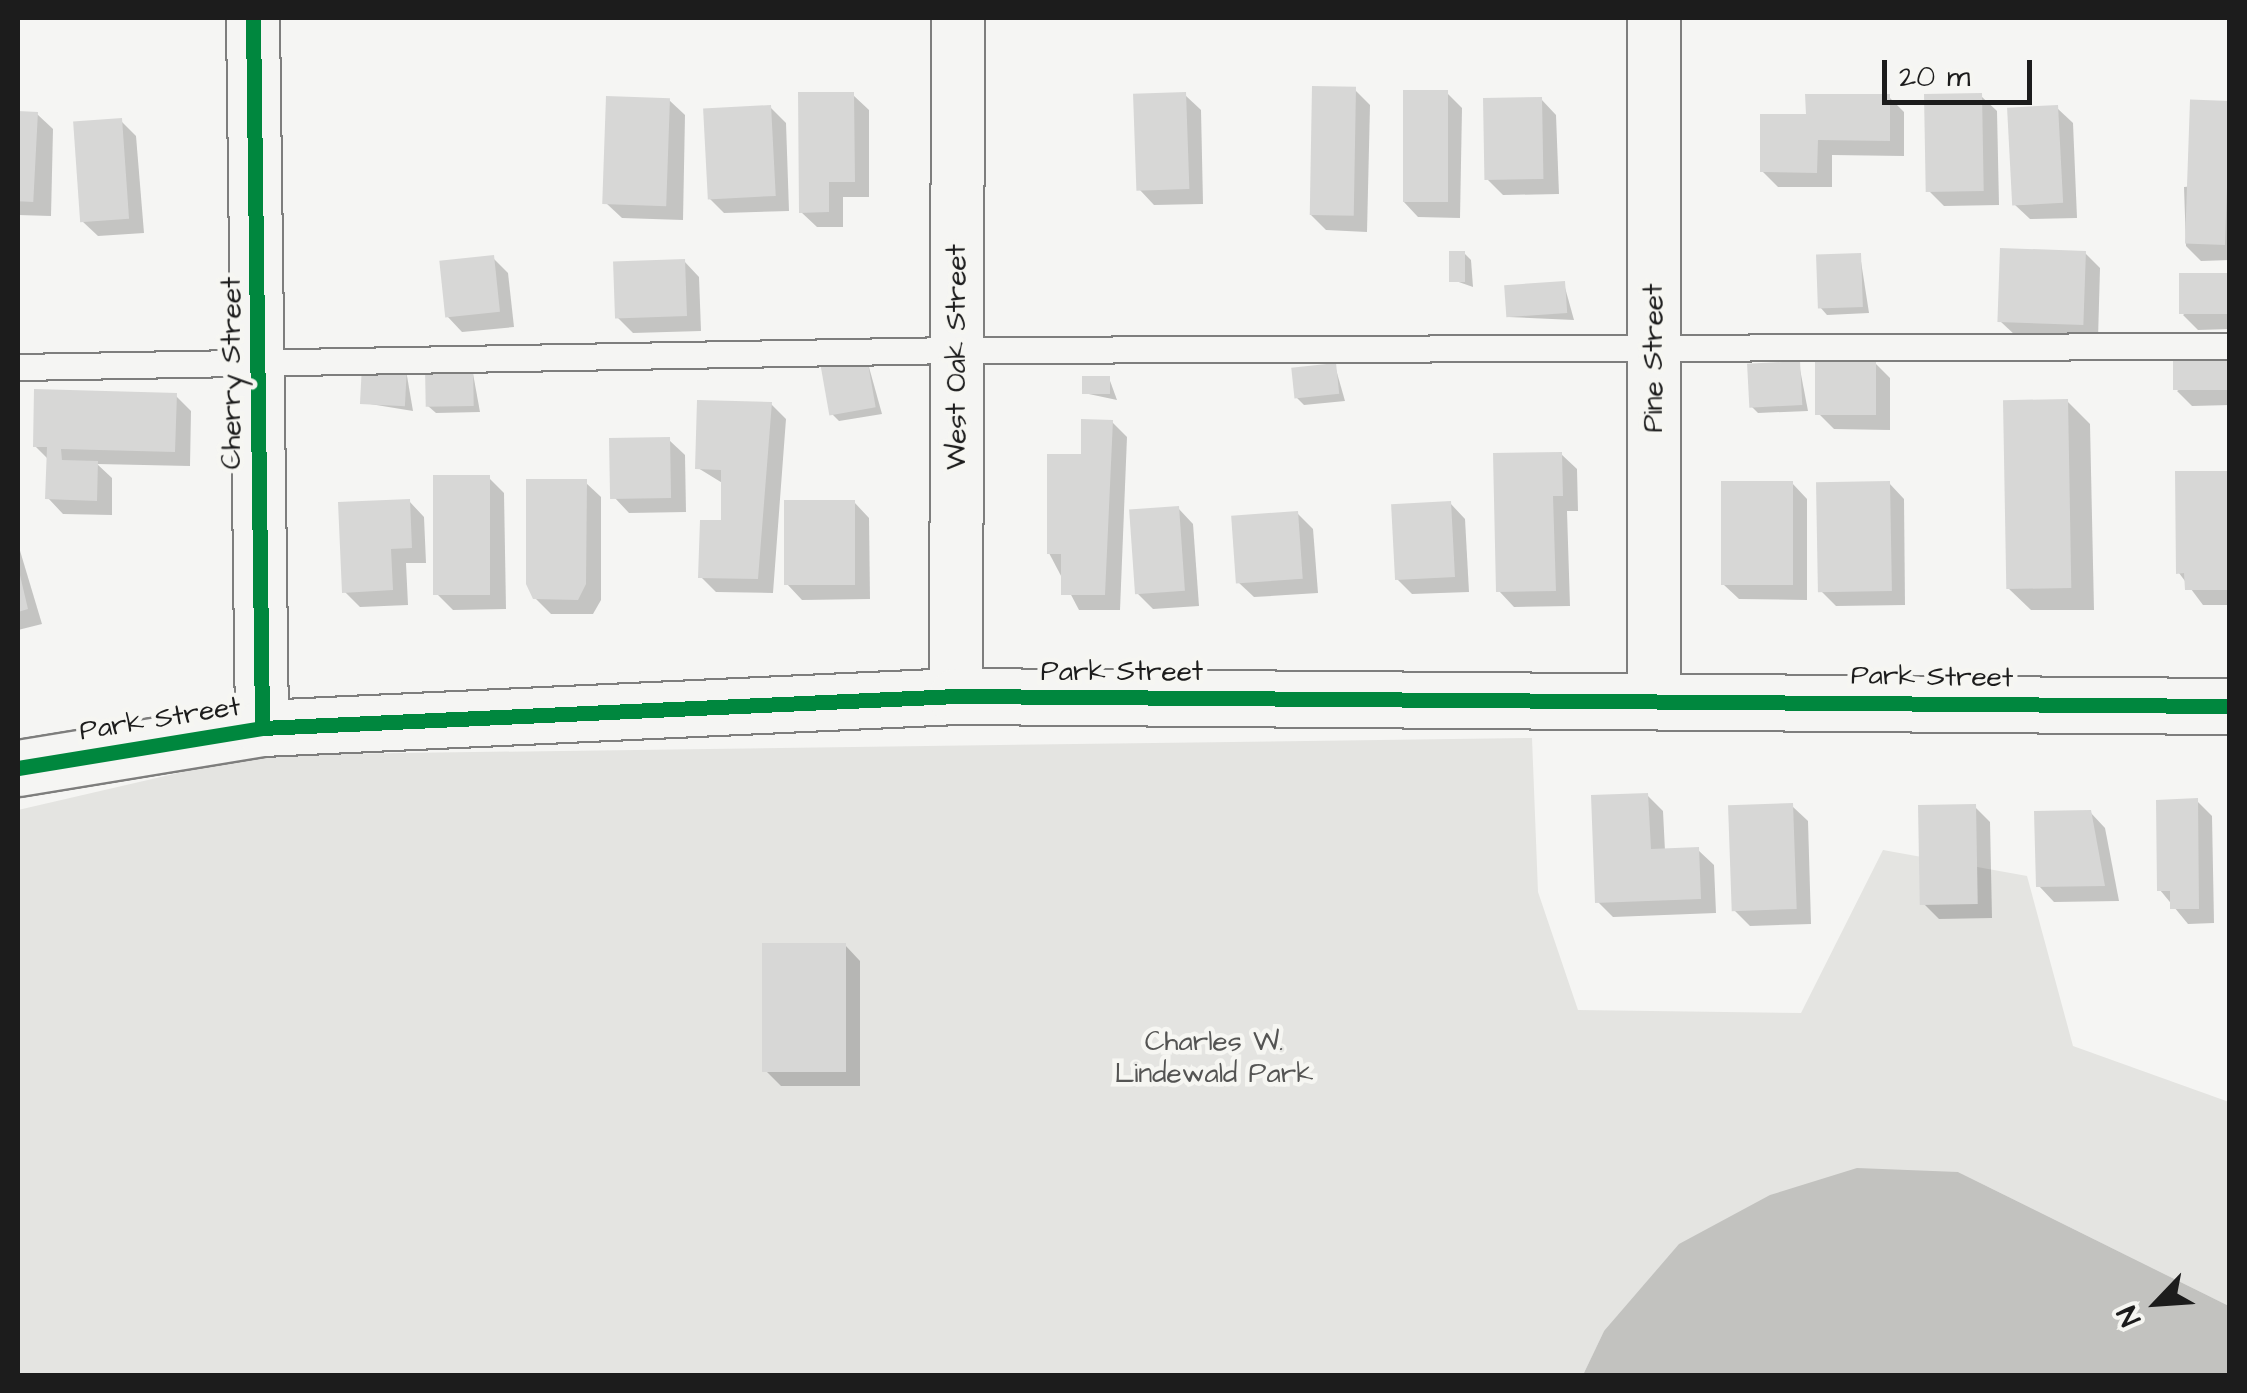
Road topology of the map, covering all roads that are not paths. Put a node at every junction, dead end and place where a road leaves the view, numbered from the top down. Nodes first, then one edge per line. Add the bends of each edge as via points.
1 (254, 18) edge
2 (958, 18) edge
3 (1654, 18) edge
4 (2230, 346) edge
5 (956, 350) junction
6 (1654, 353) junction
7 (258, 364) junction
8 (18, 367) edge
9 (956, 696) junction
10 (1654, 698) junction
11 (2230, 706) edge
12 (262, 728) junction
13 (18, 768) edge

1 - 7 street, Cherry Street
2 - 5 street, West Oak Street
3 - 6 street, Pine Street
4 - 6 lane
5 - 6 lane
5 - 7 lane
5 - 9 street, West Oak Street
6 - 10 street, Pine Street
7 - 8 lane
7 - 12 street, Cherry Street via 254,653
9 - 10 street, Park Street
9 - 12 street, Park Street
10 - 11 street, Park Street
12 - 13 street, Park Street

